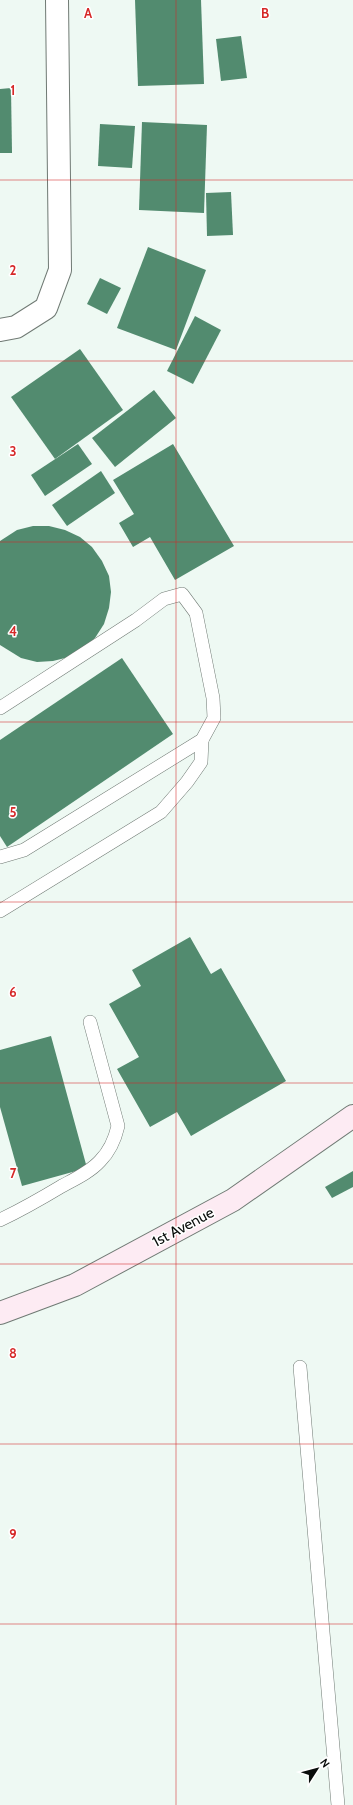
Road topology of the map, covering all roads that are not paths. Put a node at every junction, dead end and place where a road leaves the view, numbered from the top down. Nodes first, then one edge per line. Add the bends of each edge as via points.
1 (57, 0) edge
2 (0, 330) edge
3 (0, 708) edge
4 (202, 740) junction
5 (0, 856) edge
6 (0, 911) edge
7 (90, 1022) dead end
8 (353, 1116) edge
9 (0, 1220) edge
10 (0, 1313) edge
11 (300, 1367) dead end
12 (338, 1805) edge

1 - 2 street via 60,270 46,308 16,327
3 - 4 lane via 164,599 182,594 196,613 213,698 214,718
4 - 5 lane via 24,850
4 - 6 lane via 201,762 161,812
7 - 9 lane via 118,1126 113,1142 101,1161 88,1172
8 - 10 street, 1st Avenue via 233,1200 75,1285
11 - 12 lane

